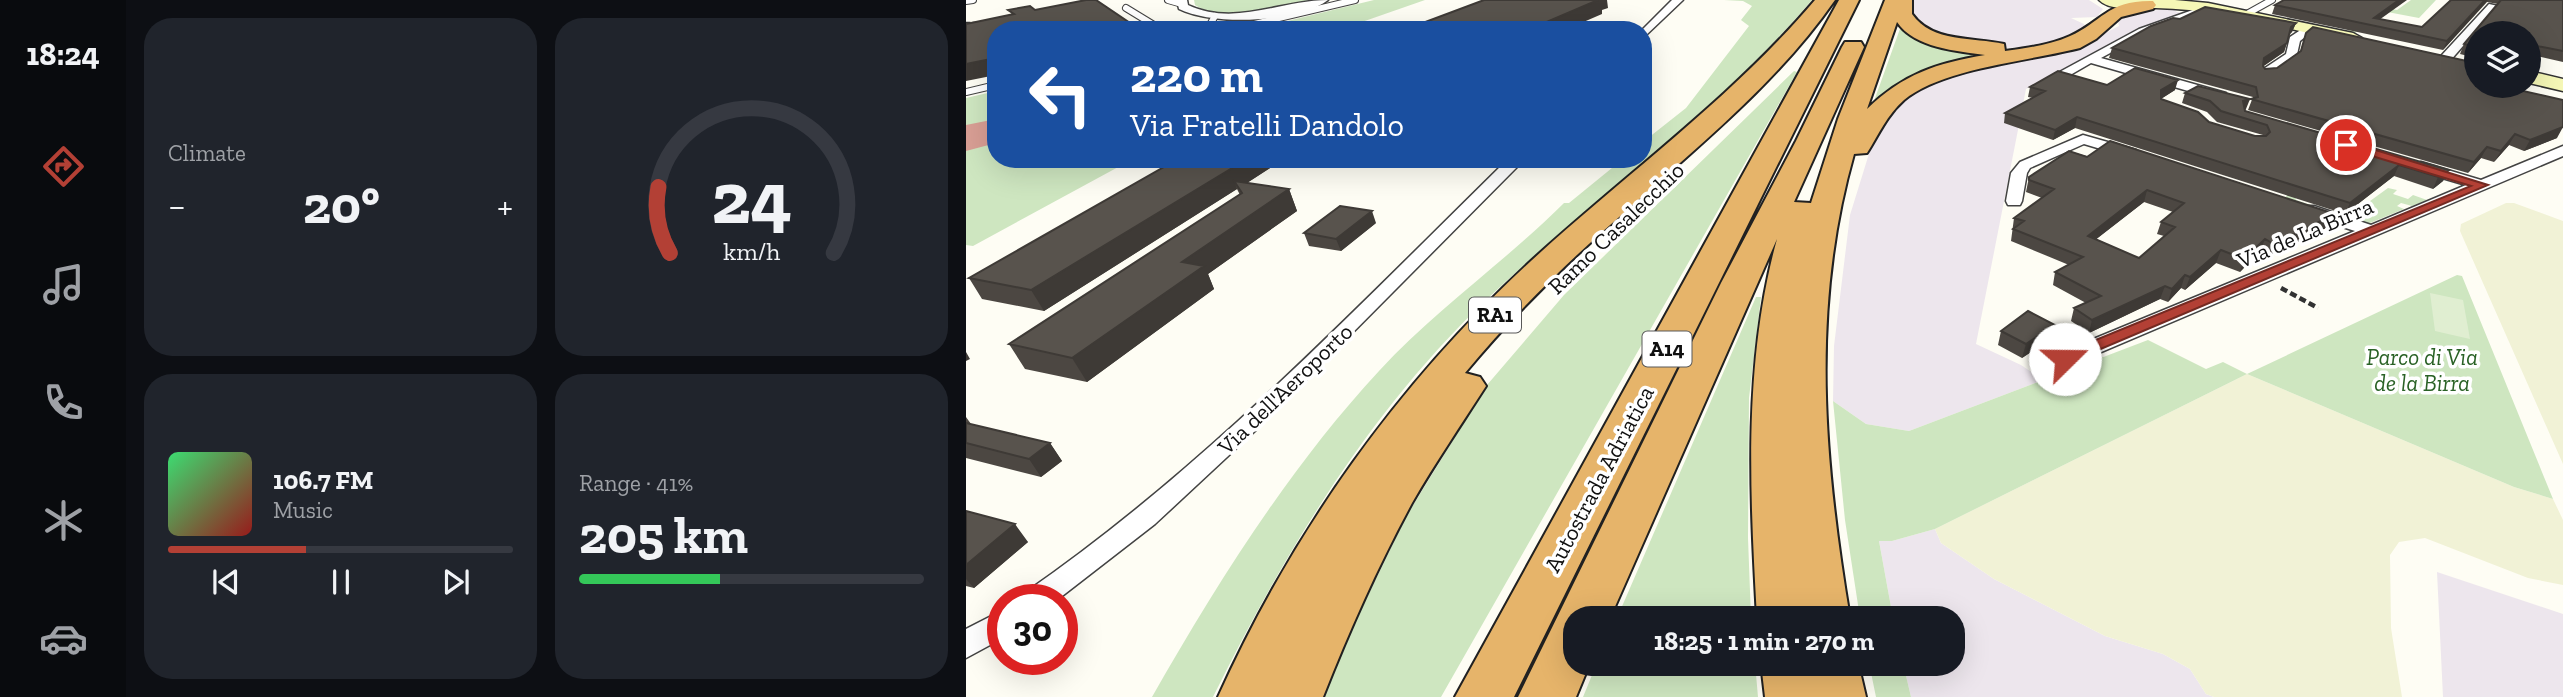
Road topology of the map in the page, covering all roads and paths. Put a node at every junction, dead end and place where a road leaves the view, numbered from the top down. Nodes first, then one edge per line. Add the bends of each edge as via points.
1 (973, 0) edge
2 (1168, 0) edge
3 (1323, 0) edge
4 (1355, 0) edge
5 (1678, 0) edge
6 (1825, 0) edge
7 (1844, 0) edge
8 (1849, 0) edge
9 (1874, 0) edge
10 (1895, 0) edge
11 (1902, 0) edge
12 (2184, 0) edge
13 (2272, 0) edge
14 (966, 1) edge
15 (1182, 2) edge
16 (2160, 3) edge
17 (2108, 5) edge
18 (2493, 6) edge
19 (1126, 8) dead end
20 (2208, 8) junction
21 (2245, 15) junction
22 (1215, 16) junction
23 (1147, 21) edge
24 (1212, 21) edge
25 (1267, 21) edge
26 (966, 23) edge
27 (985, 23) edge
28 (1652, 26) edge
29 (2309, 29) junction
30 (2372, 43) edge
31 (2061, 47) junction
32 (2439, 57) joint
33 (2089, 59) junction
34 (2464, 63) edge
35 (2267, 73) edge
36 (1841, 74) junction
37 (2060, 75) edge
38 (2541, 80) edge
39 (2563, 85) edge
40 (987, 87) edge
41 (2193, 88) junction
42 (966, 92) edge
43 (2175, 99) dead end
44 (2236, 100) edge
45 (2563, 151) edge
46 (2141, 156) edge
47 (2404, 162) edge
48 (1508, 168) edge
49 (2482, 185) junction
50 (2014, 201) dead end
51 (2298, 207) edge
52 (2372, 231) junction
53 (1814, 265) junction
54 (2277, 286) dead end
55 (2318, 308) dead end
56 (2065, 359) dead end
57 (1059, 584) edge
58 (1589, 606) edge
59 (1783, 606) edge
60 (1822, 606) edge
61 (987, 632) edge
62 (966, 645) edge
63 (1563, 662) edge
64 (1791, 676) edge
65 (1833, 676) edge
66 (1247, 697) edge
67 (1294, 697) edge
68 (1484, 697) edge
69 (1547, 697) edge
70 (1794, 697) edge
71 (1837, 697) edge

1 - 14 lane
2 - 15 lane
3 - 22 street via 1271,13
4 - 25 lane
5 - 28 street
6 - 66 highway, RA1 via 1762,72 1544,267 1439,377 1352,501 1308,575
7 - 67 highway, Ramo Casalecchio via 1768,84 1567,274 1467,385 1401,481 1361,551
8 - 68 highway, Autostrada Adriatica / A14
9 - 36 highway, Autostrada Adriatica / A14
10 - 53 highway via 1829,191
11 - 31 highway via 1902,16 1908,25 1940,40 1996,49
12 - 20 main road
13 - 21 lane
15 - 22 street via 1189,11
16 - 17 highway
16 - 20 main road
17 - 31 highway via 2084,38
18 - 32 street
19 - 23 lane
20 - 21 main road
20 - 33 street via 2143,31
21 - 29 main road
22 - 24 lane
26 - 27 path
29 - 30 main road
29 - 35 street via 2294,40 2292,56
31 - 53 highway via 1949,68 1900,89 1860,139
32 - 34 main road
33 - 37 street
33 - 41 street
36 - 58 highway, Autostrada Adriatica / A14
36 - 59 highway, A14 via 1827,133 1797,219 1777,329 1774,507
38 - 39 main road
40 - 42 lane
41 - 43 street
41 - 44 street
45 - 49 street, Via de La Birra
46 - 50 street via 2083,139 2025,165
47 - 49 street
48 - 57 street, Via dell'Aeroporto via 1224,449 1171,498
49 - 52 street, Via de La Birra
51 - 52 street
52 - 56 street, Via de La Birra
53 - 60 highway via 1805,340 1805,430
54 - 55 path
61 - 62 street
63 - 69 highway
64 - 70 highway
65 - 71 highway

